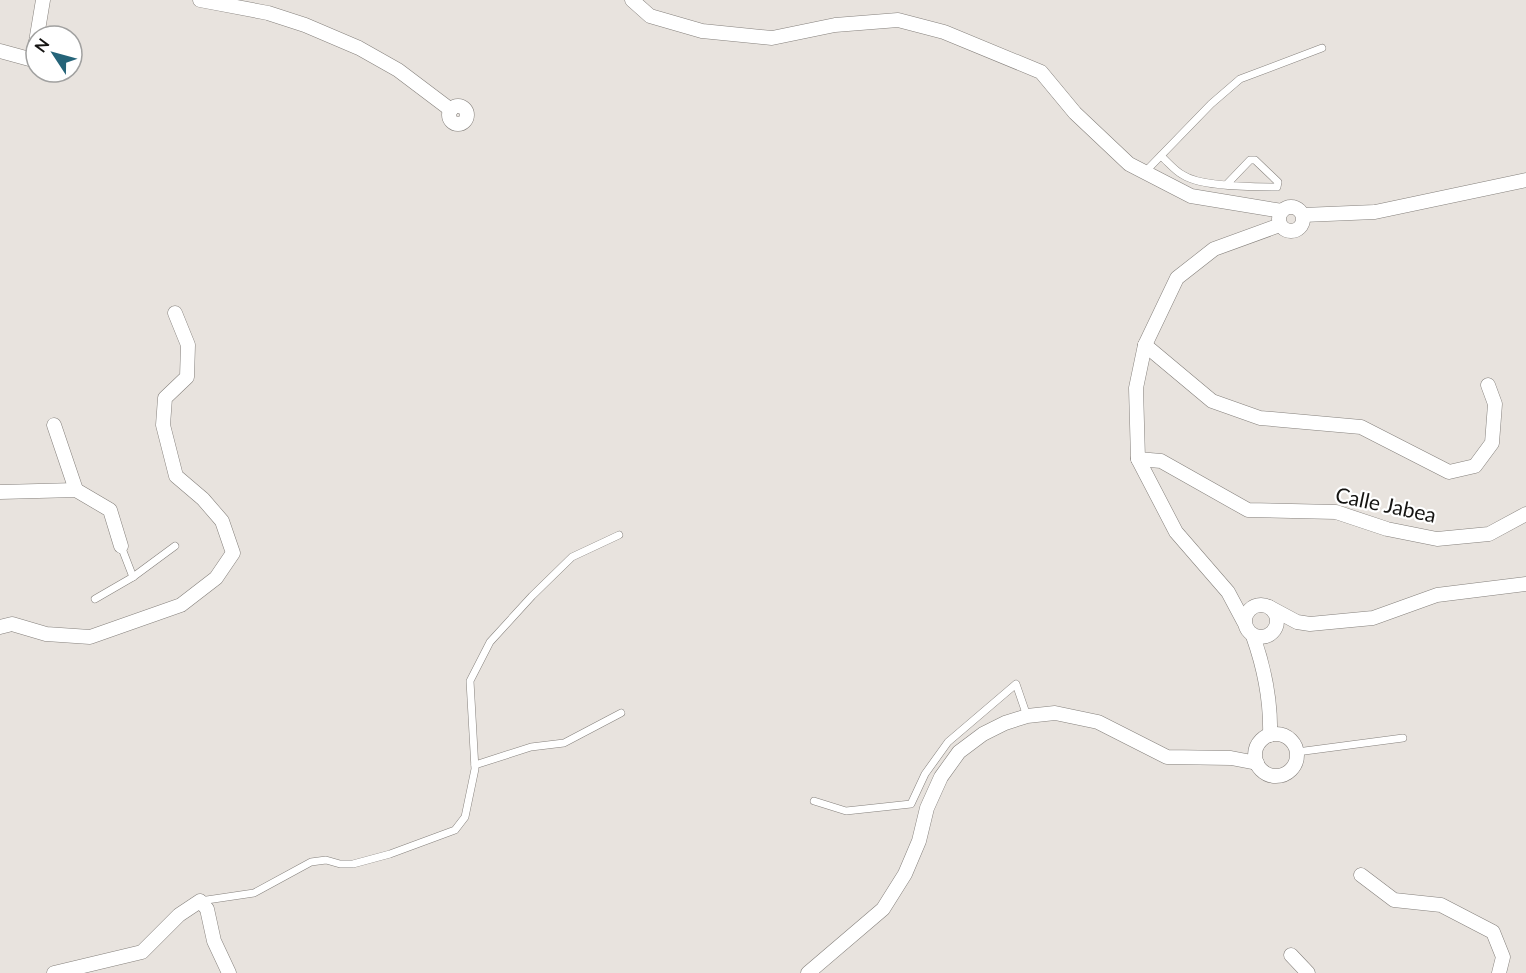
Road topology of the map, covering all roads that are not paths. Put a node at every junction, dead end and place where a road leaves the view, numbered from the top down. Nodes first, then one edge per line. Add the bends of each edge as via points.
1 (43, 0) edge
2 (200, 0) edge
3 (632, 0) edge
4 (39, 24) edge
5 (1322, 48) dead end
6 (0, 51) edge
7 (24, 58) edge
8 (451, 110) dead end
9 (1161, 156) junction
10 (1145, 172) junction
11 (1526, 180) edge
12 (1227, 184) junction
13 (1303, 215) junction
14 (1281, 218) junction
15 (175, 313) dead end
16 (1145, 345) junction
17 (1488, 385) dead end
18 (54, 425) dead end
19 (1138, 459) junction
20 (76, 490) junction
21 (0, 492) edge
22 (1526, 514) edge
23 (619, 535) dead end
24 (121, 546) joint
25 (175, 546) dead end
26 (134, 577) junction
27 (1526, 584) edge
28 (1228, 591) junction
29 (95, 600) dead end
30 (1266, 606) junction
31 (1244, 622) junction
32 (1297, 622) junction
33 (0, 627) edge
34 (1264, 635) junction
35 (621, 713) dead end
36 (1027, 716) junction
37 (1275, 735) junction
38 (1403, 738) dead end
39 (1257, 746) junction
40 (1297, 752) junction
41 (1231, 758) junction
42 (1257, 763) junction
43 (474, 765) junction
44 (814, 801) dead end
45 (1361, 875) dead end
46 (200, 901) junction
47 (1291, 955) dead end
48 (56, 973) edge
49 (229, 973) edge
50 (808, 973) edge
51 (1308, 973) edge
52 (1499, 973) edge

1 - 4 street
2 - 8 street via 268,13 359,48 398,70
3 - 10 street via 650,16 702,32 772,38 836,25 898,20 944,32 1041,72 1074,113 1129,164
5 - 9 lane via 1240,79
6 - 7 street
9 - 10 lane
9 - 12 lane via 1184,177
10 - 14 street via 1191,196
11 - 13 street via 1375,212
12 - 12 lane via 1277,187 1278,183 1255,160 1250,160
13 - 14 street via 1295,207 1287,207
13 - 14 street via 1298,230 1289,231
14 - 16 street via 1214,249 1177,278
15 - 33 street via 188,345 187,377 165,398 163,425 176,476 222,521 234,553 216,578 181,605 90,637 46,634 12,624
16 - 17 street via 1212,400 1260,418 1361,427 1449,472 1475,466 1492,443 1495,404
16 - 19 street via 1136,388
18 - 20 street
19 - 22 street, Calle Jabea via 1161,461 1248,510 1336,512 1387,529 1437,538 1489,534
19 - 28 street via 1176,532
20 - 21 street
20 - 24 street via 110,510
23 - 43 lane via 572,556 490,642 470,681
24 - 26 lane
25 - 26 lane
26 - 29 lane
27 - 32 street via 1437,595 1373,618
28 - 30 street
28 - 31 street
30 - 31 street via 1252,607
30 - 32 street
30 - 34 street via 1277,618 1275,628
31 - 34 street via 1248,632
32 - 34 street
34 - 37 street via 1259,654
35 - 43 lane via 564,743 531,747
36 - 41 street via 1055,713 1098,722 1167,757
36 - 44 lane via 1016,684 948,742 925,774 911,804 846,811
36 - 50 street via 983,734 959,752 941,777 905,873 883,909
37 - 39 street via 1261,740
37 - 40 street via 1291,740
38 - 40 lane
39 - 41 street
39 - 42 street
40 - 42 street via 1295,764 1285,774 1271,775
41 - 42 street
43 - 46 lane via 465,818 455,830 353,864 311,862 254,892
45 - 52 street via 1394,900 1441,905 1493,932 1503,957
46 - 48 street via 178,915 142,952
46 - 49 street via 207,909 214,941
47 - 51 street

